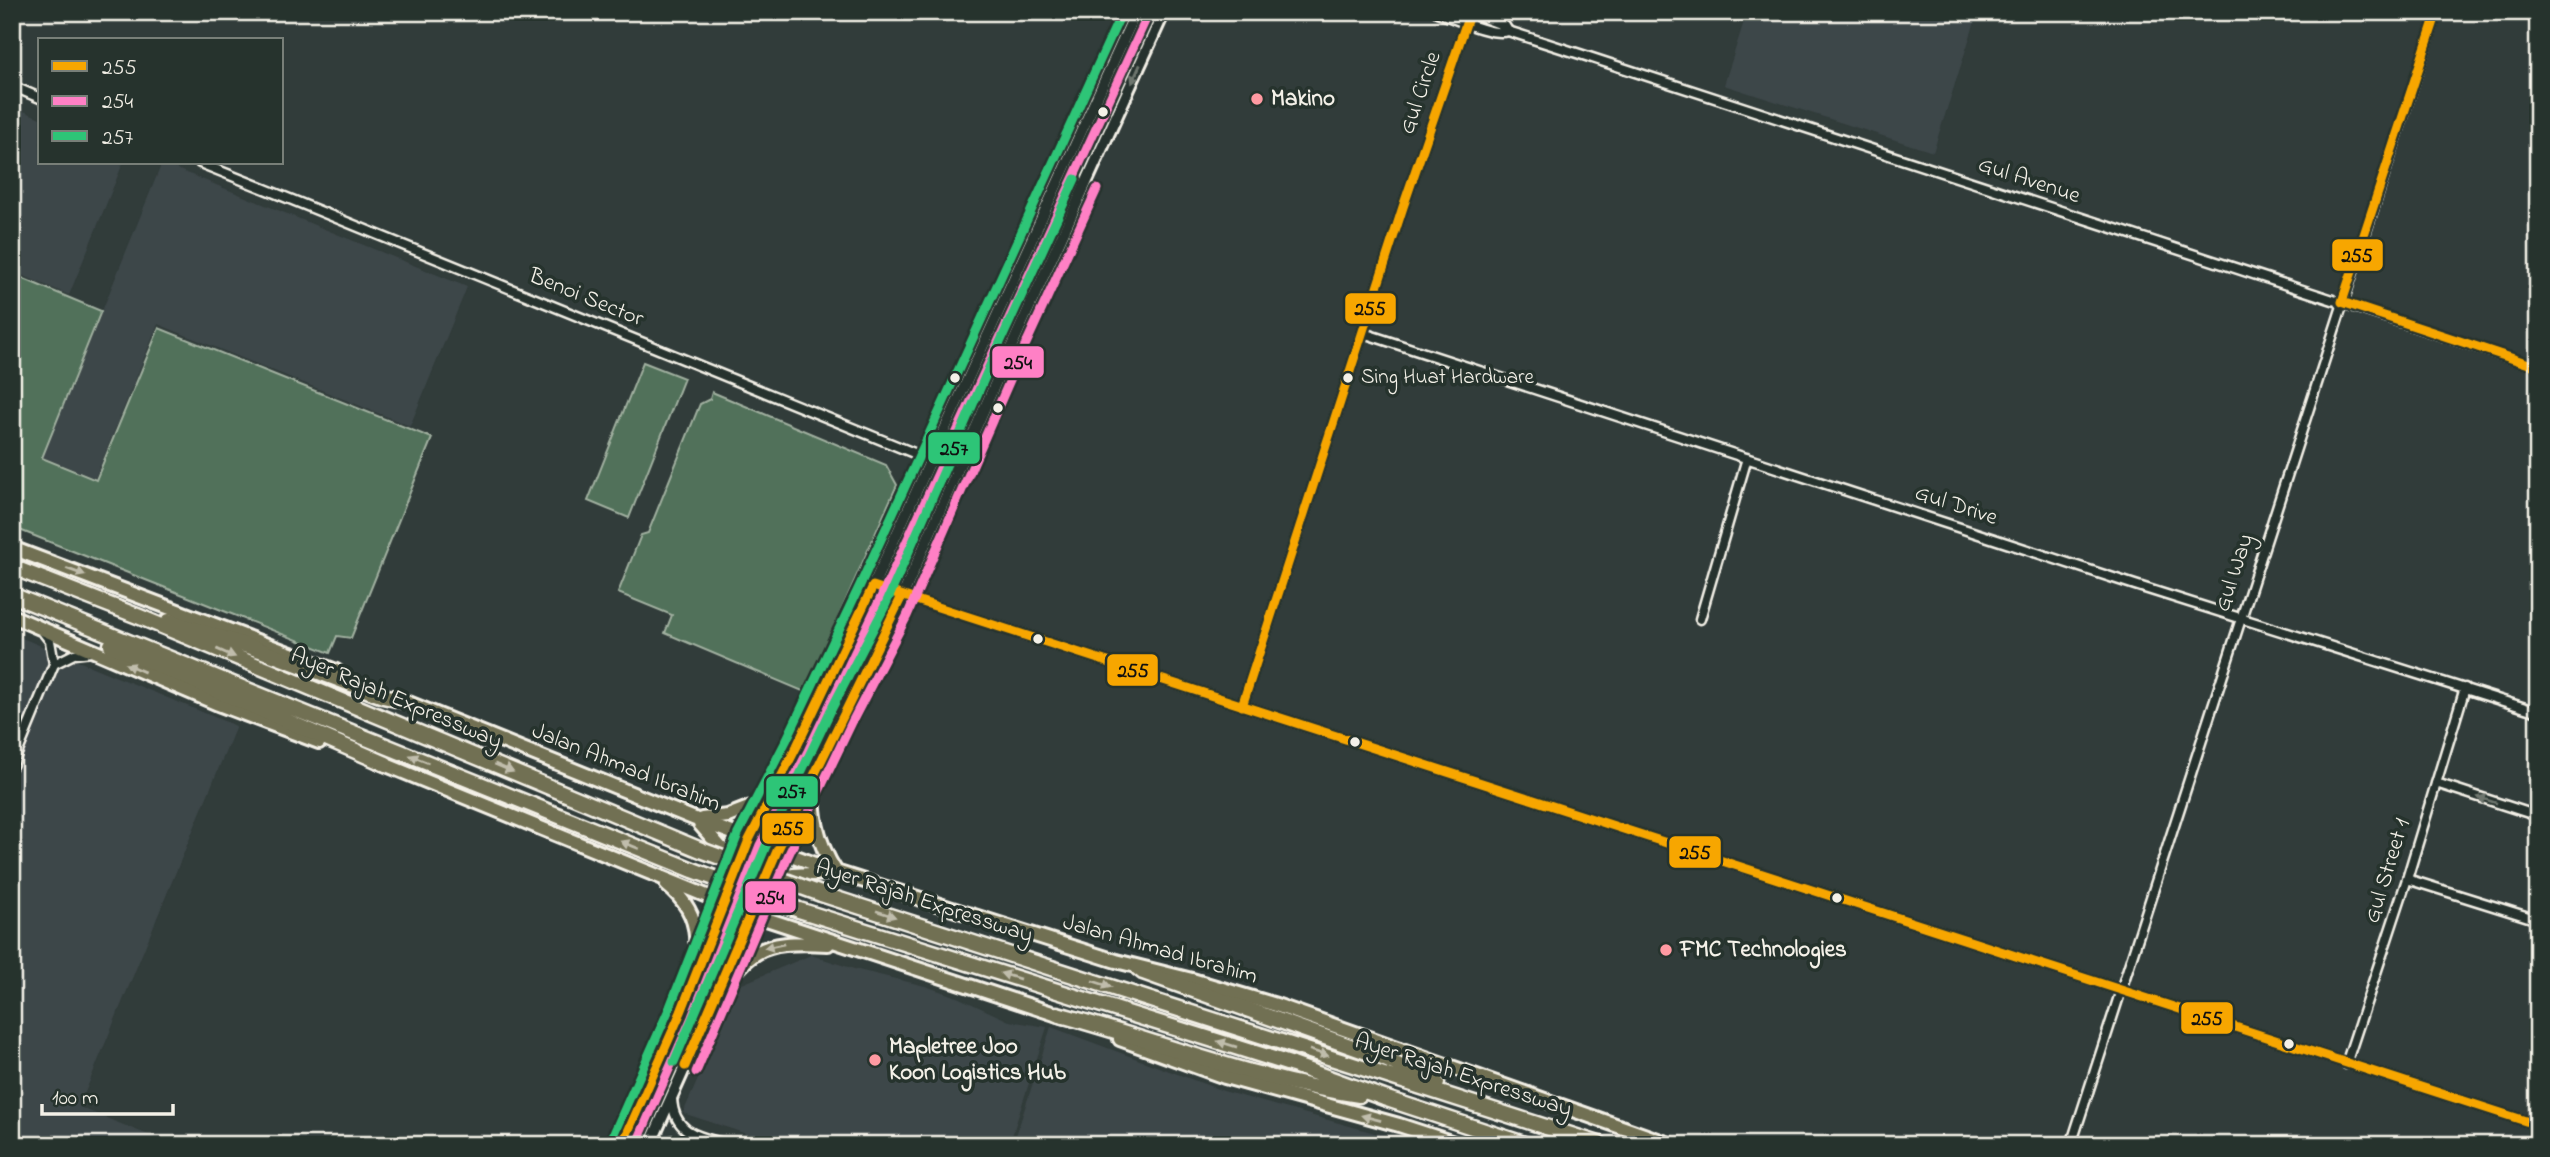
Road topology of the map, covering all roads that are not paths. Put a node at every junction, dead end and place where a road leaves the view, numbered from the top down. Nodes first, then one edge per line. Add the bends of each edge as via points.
1 (1136, 12) edge
2 (1164, 12) edge
3 (1437, 12) edge
4 (1469, 12) edge
5 (2437, 12) edge
6 (1466, 23) junction
7 (1508, 32) junction
8 (12, 86) edge
9 (38, 97) edge
10 (203, 164) edge
11 (2342, 302) junction
12 (1363, 333) junction
13 (2538, 367) edge
14 (1747, 458) junction
15 (930, 460) junction
16 (958, 471) junction
17 (12, 548) edge
18 (12, 567) edge
19 (873, 586) junction
20 (12, 594) edge
21 (902, 596) junction
22 (30, 601) junction
23 (12, 616) edge
24 (140, 617) junction
25 (2241, 618) junction
26 (1700, 619) dead end
27 (36, 626) junction
28 (96, 652) junction
29 (54, 664) junction
30 (2465, 688) junction
31 (401, 700) junction
32 (1242, 706) junction
33 (2538, 712) edge
34 (386, 764) junction
35 (12, 766) edge
36 (813, 776) junction
37 (2436, 783) junction
38 (769, 800) junction
39 (2538, 816) edge
40 (695, 819) junction
41 (749, 840) junction
42 (777, 851) junction
43 (836, 872) junction
44 (768, 874) junction
45 (657, 877) junction
46 (741, 878) junction
47 (2407, 879) junction
48 (679, 885) junction
49 (759, 895) junction
50 (725, 902) junction
51 (752, 911) junction
52 (2538, 920) edge
53 (789, 926) junction
54 (842, 945) junction
55 (1138, 968) junction
56 (2120, 990) junction
57 (711, 1008) junction
58 (681, 1012) junction
59 (1057, 1014) junction
60 (2346, 1064) junction
61 (672, 1096) junction
62 (1384, 1098) junction
63 (1498, 1111) junction
64 (2538, 1125) edge
65 (706, 1138) junction
66 (622, 1145) edge
67 (650, 1145) edge
68 (657, 1145) edge
69 (730, 1145) edge
70 (1460, 1145) edge
71 (1527, 1145) edge
72 (1602, 1145) edge
73 (1672, 1145) edge
74 (2071, 1145) edge

1 - 15 main road
2 -> 16 main road
3 - 6 street, Gul Avenue
4 - 6 street, Gul Circle
4 - 7 street, Gul Avenue via 1505,26
5 - 11 street, Gul Way
6 - 7 street, Gul Avenue
6 - 12 street, Gul Circle
7 - 11 street, Gul Avenue
8 - 9 street
10 - 15 street, Benoi Sector
11 - 13 street, Gul Avenue
11 - 25 street, Gul Way
12 - 14 street, Gul Drive
12 - 32 street, Gul Circle
14 - 25 street, Gul Drive
14 - 26 street
15 - 16 street, Benoi Sector
15 - 19 main road
16 - 21 main road
17 -> 31 main road, Jalan Ahmad Ibrahim via 248,636
18 - 24 highway, Ayer Rajah Expressway
19 - 21 street
19 - 38 main road
20 - 22 highway, Ayer Rajah Expressway
21 - 32 street
21 - 36 main road
22 - 34 highway via 103,641
62 -> 22 highway, Ayer Rajah Expressway, bridge via 1293,1065 799,910
23 - 27 main road
24 - 31 highway via 210,633
24 -> 63 highway, Ayer Rajah Expressway, bridge via 701,850 821,894
25 - 30 street, Gul Drive
25 - 56 street, Gul Way
27 - 28 main road
27 - 29 street via 50,640
28 - 29 street via 74,654
34 -> 28 main road via 218,704
29 - 35 street
30 - 33 street, Gul Drive
30 - 37 street, Gul Street 1
31 - 40 main road, Jalan Ahmad Ibrahim
32 - 56 street
34 - 45 main road
36 - 42 main road
36 - 43 main road via 812,808 818,837
39 -> 37 street
37 - 47 street, Gul Street 1
38 - 40 main road via 728,816
38 - 41 main road
40 - 41 main road, Jalan Ahmad Ibrahim
40 - 46 main road via 719,843
41 - 42 main road, Jalan Ahmad Ibrahim
41 - 46 main road
42 - 43 main road, Jalan Ahmad Ibrahim
42 - 44 main road
43 - 44 main road
43 - 55 main road, Jalan Ahmad Ibrahim
44 - 46 main road
44 - 49 main road
45 - 48 main road
45 - 58 main road via 681,896 695,923 696,953
46 - 48 main road
46 - 49 main road
46 - 50 main road
46 - 51 main road
47 - 52 street
47 - 60 street, Gul Street 1
48 - 50 main road
49 - 51 main road
49 - 53 main road
50 - 51 main road
50 - 58 main road
51 - 53 main road
51 - 57 main road
53 - 54 main road
54 -> 57 main road via 794,943 760,949 739,965
54 - 59 main road
55 - 63 highway via 1378,1056
55 - 73 main road, Jalan Ahmad Ibrahim via 1276,1005
56 - 60 street
56 - 74 street, Gul Way
57 - 61 main road
58 - 66 main road
59 - 62 highway via 1244,1070
70 -> 59 main road via 1224,1077
60 - 64 street
61 - 65 street via 679,1123
61 - 67 main road
62 - 71 highway, Ayer Rajah Expressway
63 - 72 highway, Ayer Rajah Expressway
65 - 68 street
65 - 69 street

